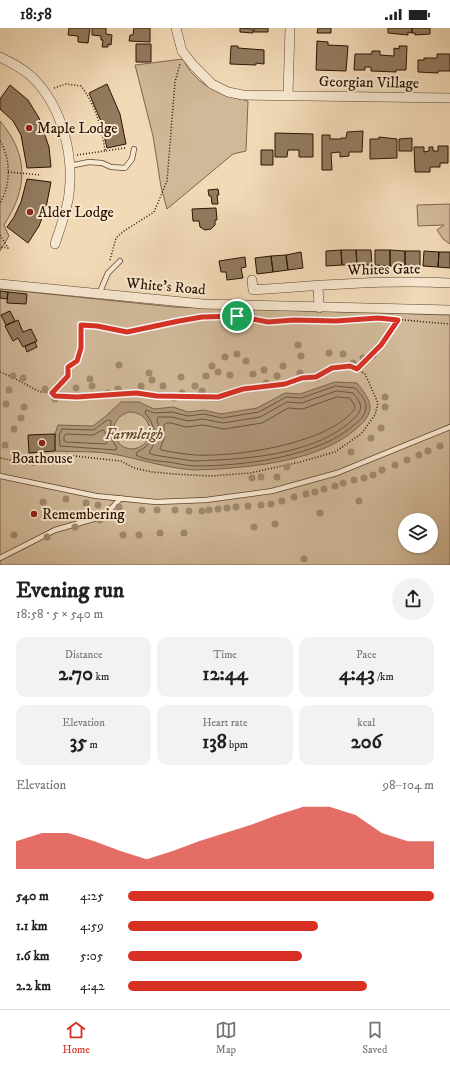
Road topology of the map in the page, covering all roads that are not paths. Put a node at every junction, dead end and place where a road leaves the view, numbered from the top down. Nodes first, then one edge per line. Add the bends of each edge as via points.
1 (176, 28) edge
2 (290, 28) edge
3 (0, 57) edge
4 (288, 95) junction
5 (450, 98) edge
6 (134, 149) dead end
7 (69, 166) junction
8 (55, 244) dead end
9 (120, 261) dead end
10 (252, 280) dead end
11 (450, 283) edge
12 (0, 284) edge
13 (318, 285) junction
14 (99, 294) junction
15 (320, 308) junction
16 (450, 310) edge
17 (450, 427) edge
18 (0, 476) edge
19 (121, 498) junction
20 (0, 558) edge

1 - 4 street, Georgian Village via 182,50 212,84 228,92 243,95
2 - 4 street
3 - 7 street via 33,78 48,97 63,127
4 - 5 street, Georgian Village
6 - 7 lane via 132,159 125,168 89,162
7 - 8 street via 69,194
9 - 14 lane via 108,273
10 - 13 street, Whites Gate via 253,290
11 - 13 street, Whites Gate via 352,282
12 - 14 street, White's Road
13 - 15 street
14 - 15 street, White's Road via 202,304
15 - 16 street, White's Road
17 - 19 lane via 338,473 272,492 206,500 156,502
18 - 19 lane via 96,496
19 - 20 lane via 104,516 54,530

